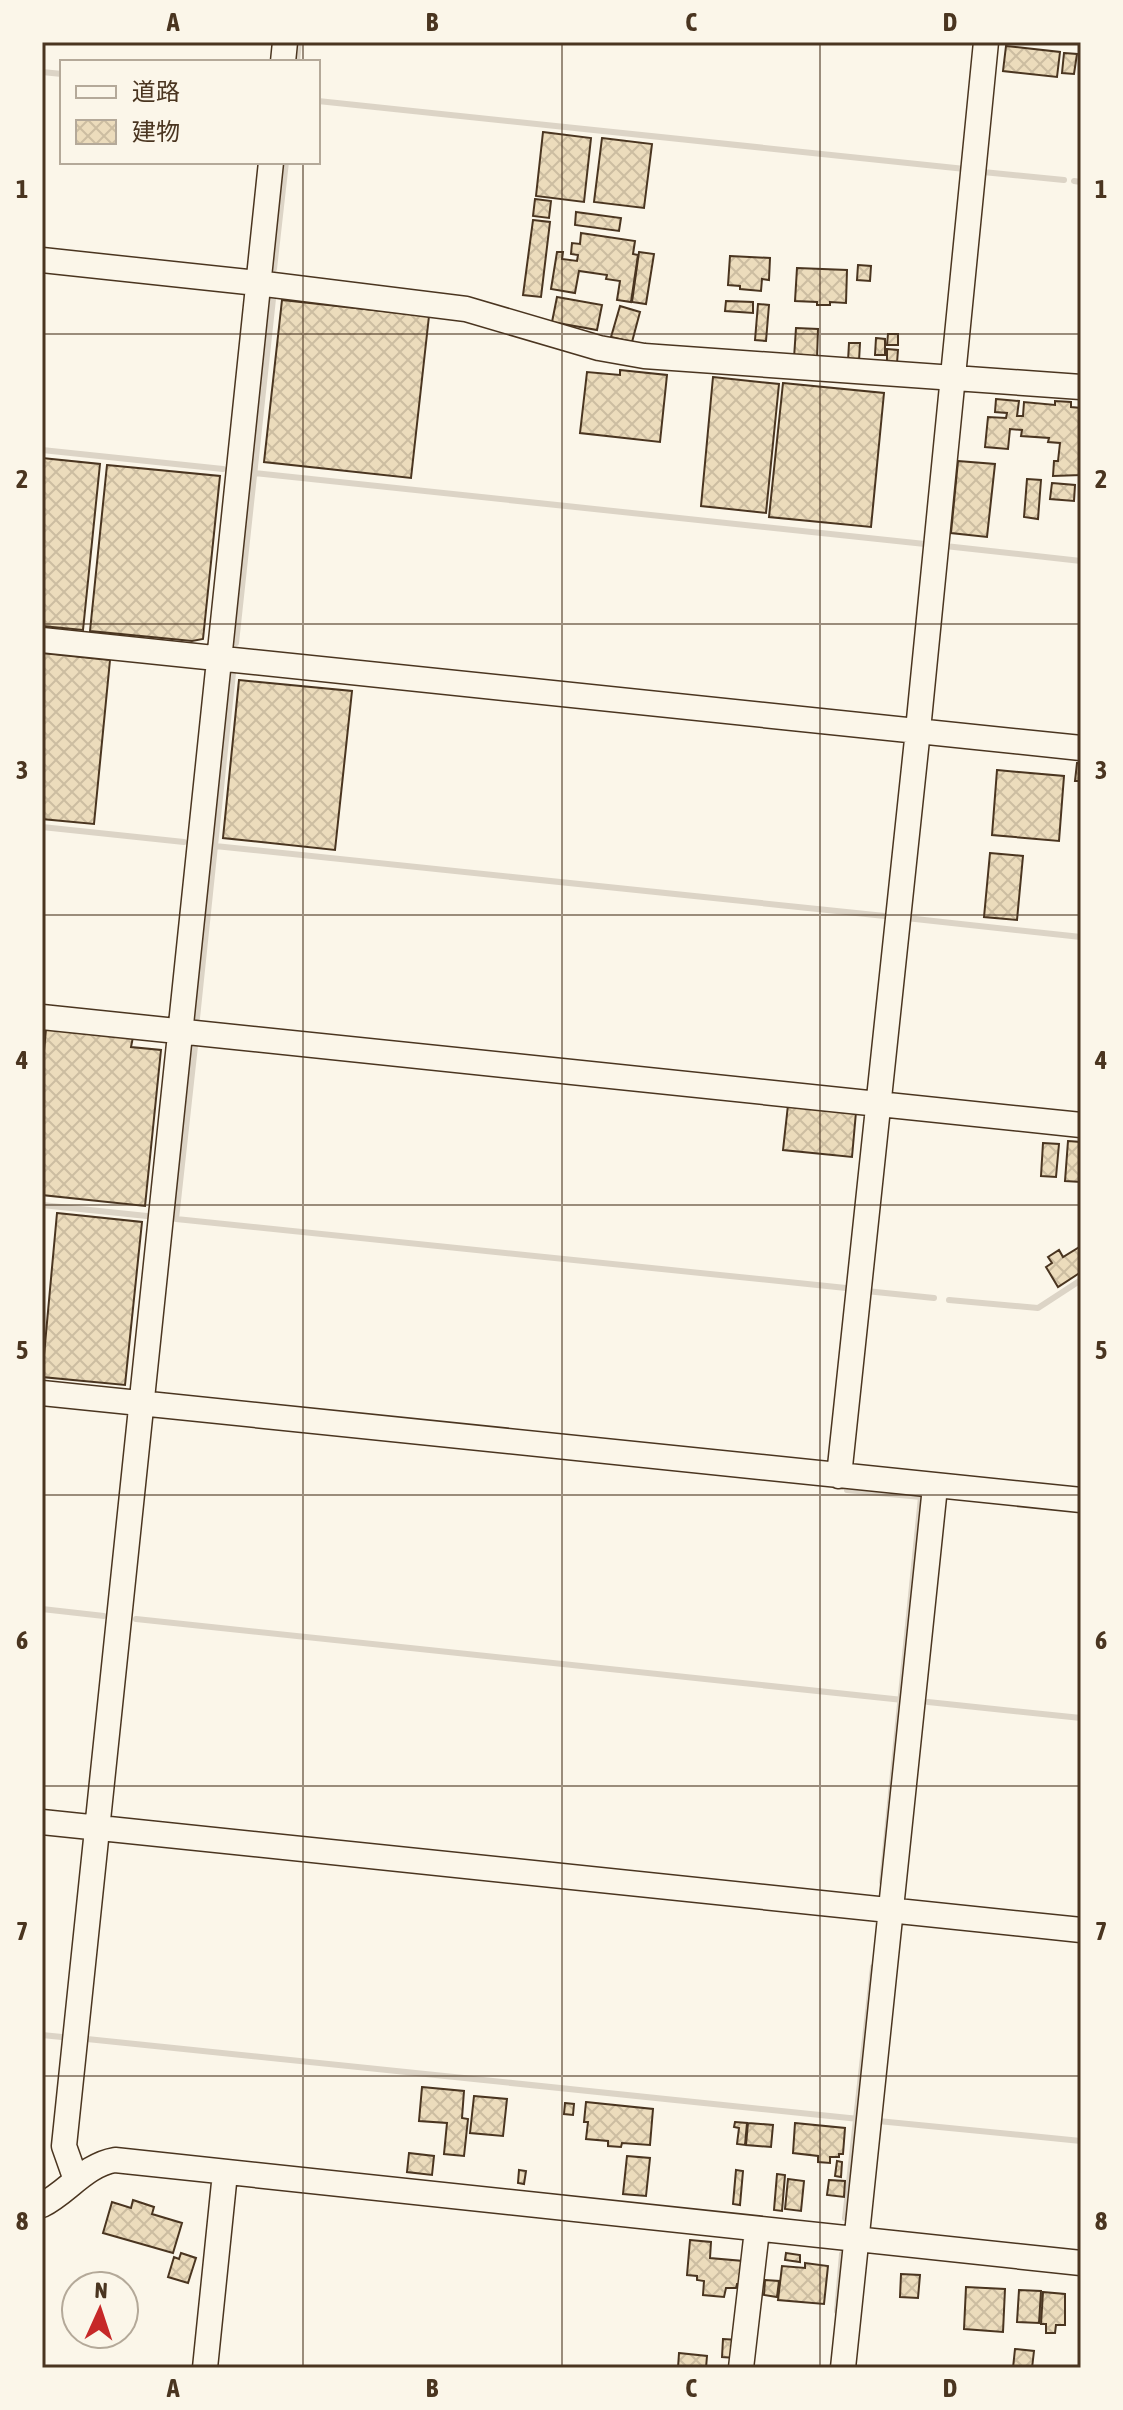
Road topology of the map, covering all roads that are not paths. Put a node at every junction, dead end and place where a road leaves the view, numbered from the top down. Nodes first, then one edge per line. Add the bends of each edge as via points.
1 (986, 42) edge
2 (271, 164) edge
3 (42, 260) edge
4 (257, 283) junction
5 (953, 379) junction
6 (1081, 387) edge
7 (42, 640) edge
8 (217, 659) junction
9 (918, 730) junction
10 (1081, 748) edge
11 (42, 1017) edge
12 (179, 1032) junction
13 (878, 1104) junction
14 (1081, 1125) edge
15 (42, 1393) edge
16 (141, 1404) junction
17 (839, 1476) junction
18 (935, 1487) junction
19 (1081, 1500) edge
20 (42, 1822) edge
21 (97, 1828) junction
22 (891, 1910) junction
23 (1081, 1930) edge
24 (225, 2173) junction
25 (76, 2180) junction
26 (42, 2205) edge
27 (757, 2230) junction
28 (856, 2240) junction
29 (1081, 2263) edge
30 (205, 2368) edge
31 (741, 2368) edge
32 (843, 2368) edge

1 - 5 street
2 - 4 street
3 - 4 street
4 - 5 street via 466,309 644,356
4 - 8 street
5 - 6 street
5 - 9 street
7 - 8 street
8 - 9 street
8 - 12 street
9 - 10 street
9 - 13 street
11 - 12 street
12 - 13 street
12 - 16 street
13 - 14 street
13 - 17 street
15 - 16 street
16 - 17 street
16 - 21 street
17 - 18 street
18 - 19 street
18 - 22 street
20 - 21 street
21 - 22 street
21 - 25 street via 64,2146
22 - 23 street
22 - 28 street
24 - 25 street via 115,2160 102,2162
24 - 27 street
24 - 30 street
25 - 26 street
27 - 28 street
27 - 31 street
28 - 29 street
28 - 32 street

